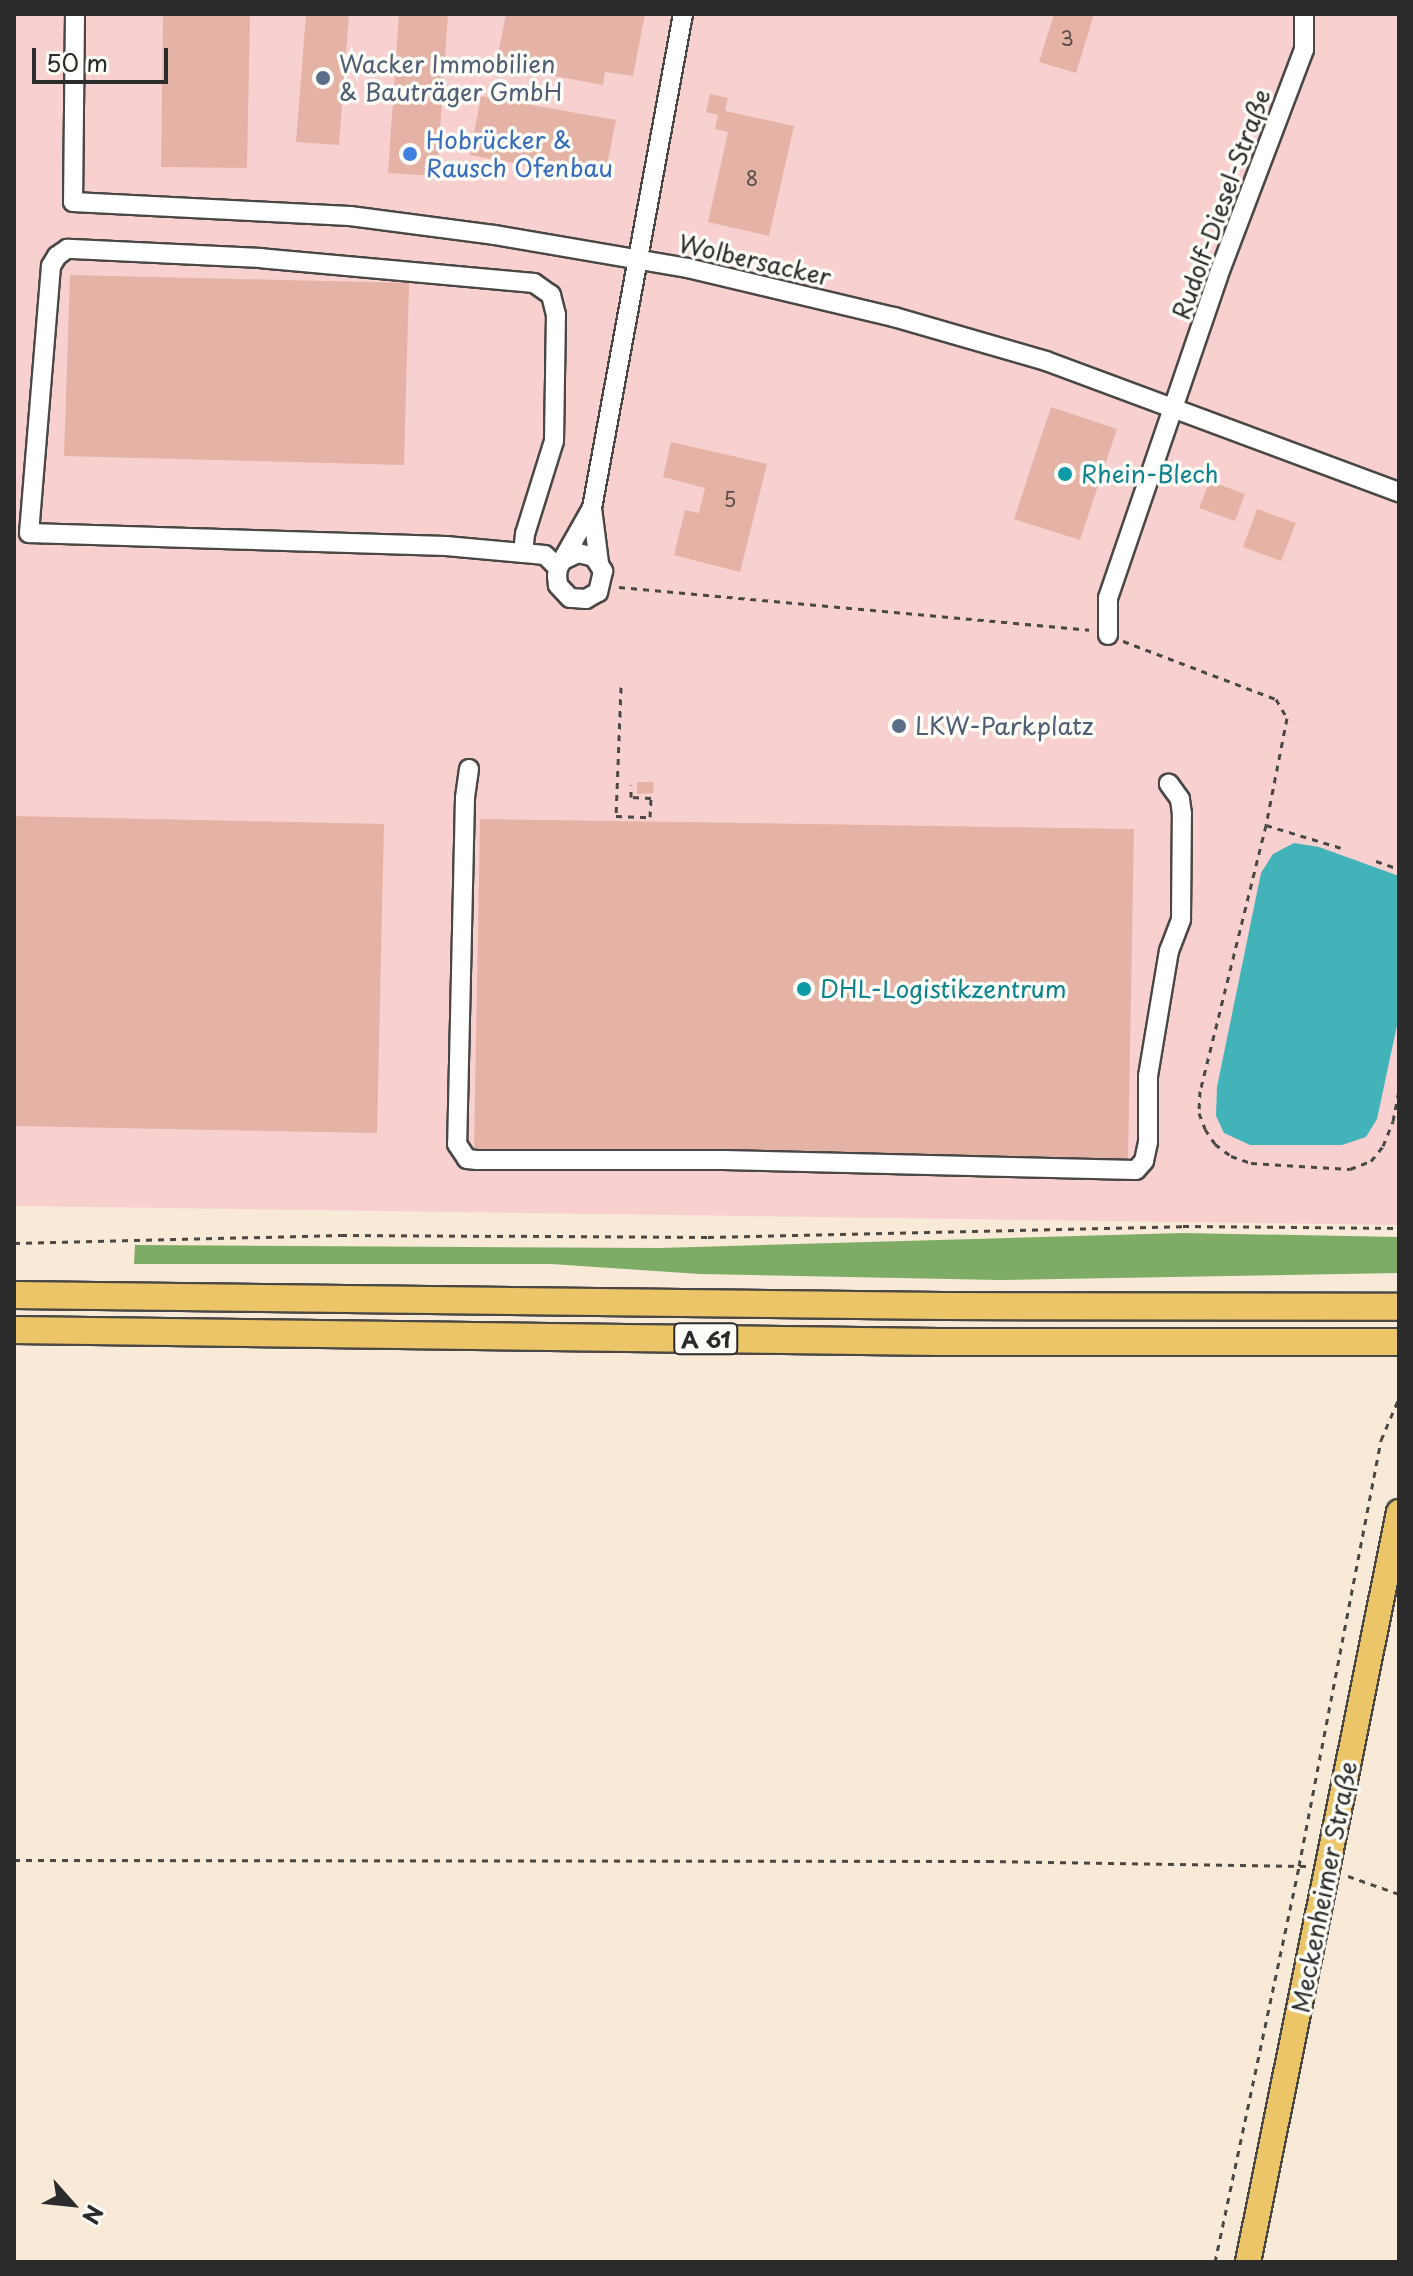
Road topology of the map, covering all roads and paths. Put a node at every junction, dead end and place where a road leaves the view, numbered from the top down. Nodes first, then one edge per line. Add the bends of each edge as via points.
1 (75, 14) edge
2 (683, 14) edge
3 (1304, 14) edge
4 (638, 258) junction
5 (1175, 410) junction
6 (1399, 492) edge
7 (592, 508) junction
8 (523, 553) junction
9 (599, 563) junction
10 (561, 564) junction
11 (600, 588) junction
12 (1108, 635) junction
13 (621, 687) dead end
14 (469, 769) dead end
15 (1169, 784) dead end
16 (631, 785) dead end
17 (1266, 825) junction
18 (1341, 848) dead end
19 (1376, 861) dead end
20 (1399, 869) edge
21 (1399, 1089) edge
22 (1399, 1228) edge
23 (14, 1243) edge
24 (14, 1277) edge
25 (14, 1295) edge
26 (527, 1300) junction
27 (1399, 1307) edge
28 (14, 1330) edge
29 (1399, 1342) edge
30 (1399, 1398) edge
31 (1399, 1512) edge
32 (14, 1860) edge
33 (1299, 1866) junction
34 (1328, 1869) junction
35 (1399, 1894) edge
36 (1215, 2262) edge
37 (1248, 2262) edge

1 - 4 street, Wolbersacker via 73,202 350,216
2 - 4 street
3 - 5 street, Rudolf-Diesel-Straße via 1304,50 1218,276
4 - 5 street, Wolbersacker via 894,317 1046,361
4 - 7 street
5 - 6 street, Wolbersacker
5 - 12 street, Rudolf-Diesel-Straße via 1108,598
7 - 9 street
7 - 10 street
8 - 8 street via 29,533 51,266 57,256 67,249 261,258 534,283 551,295 556,315 554,441
8 - 10 street via 545,555
9 - 10 street via 578,553
9 - 11 street
10 - 11 street via 558,585 570,598 586,599
11 - 12 path
12 - 17 path via 1276,699 1283,707 1287,718
13 - 16 path via 616,816 650,817 651,798 631,797
14 - 15 street via 457,1144 467,1159 477,1160 1136,1170 1148,1142 1148,1076 1169,951 1181,919 1182,814 1180,799
17 - 18 path
17 - 21 path via 1200,1091 1205,1129 1231,1156 1251,1163 1350,1169 1371,1161 1383,1146
19 - 20 path
22 - 23 path via 1183,1226 708,1237 341,1235
24 - 26 highway, A 61 via 449,1284
25 - 26 highway, A 61
26 - 27 highway, A 61
28 - 29 highway, A 61
30 - 33 path via 1381,1440
31 - 34 main road, Meckenheimer Straße
32 - 33 path
33 - 34 path
33 - 36 path
34 - 35 path
34 - 37 main road, Meckenheimer Straße

